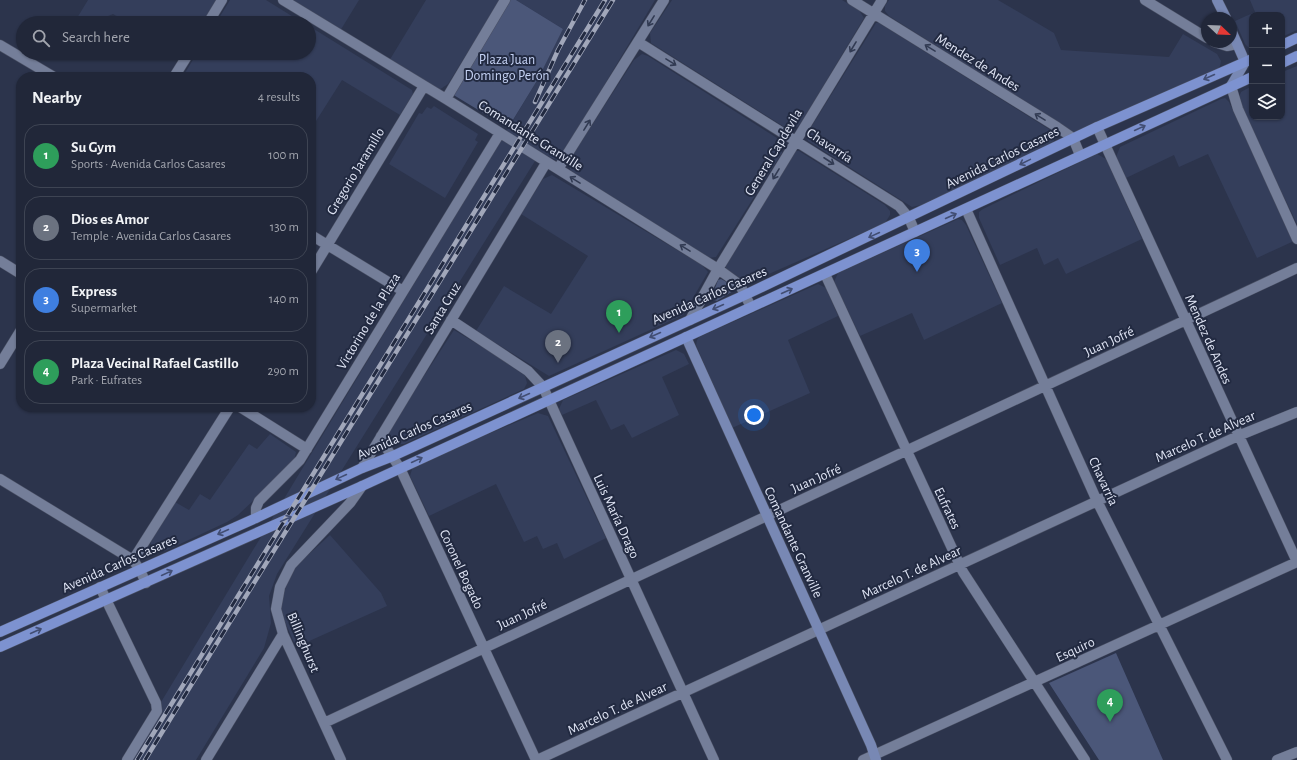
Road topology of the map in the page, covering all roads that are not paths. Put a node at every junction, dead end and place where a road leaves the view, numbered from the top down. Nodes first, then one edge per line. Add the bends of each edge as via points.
1 (222, 0) edge
2 (283, 0) edge
3 (504, 0) edge
4 (664, 0) edge
5 (852, 0) edge
6 (882, 0) edge
7 (1145, 0) edge
8 (1218, 0) edge
9 (1223, 12) edge
10 (874, 14) junction
11 (212, 16) edge
12 (309, 16) edge
13 (316, 20) edge
14 (1201, 34) edge
15 (1297, 38) edge
16 (638, 42) junction
17 (1237, 44) edge
18 (1285, 44) edge
19 (0, 45) edge
20 (16, 54) edge
21 (1297, 56) edge
22 (25, 60) edge
23 (185, 60) edge
24 (1249, 60) edge
25 (1285, 62) edge
26 (46, 72) edge
27 (177, 72) edge
28 (1249, 77) edge
29 (424, 86) junction
30 (1231, 86) junction
31 (446, 99) junction
32 (1097, 127) junction
33 (500, 133) junction
34 (1073, 138) junction
35 (796, 140) junction
36 (1105, 144) junction
37 (1080, 155) junction
38 (546, 162) junction
39 (558, 170) junction
40 (966, 209) junction
41 (909, 218) junction
42 (915, 232) junction
43 (316, 238) edge
44 (1297, 239) edge
45 (327, 245) junction
46 (0, 262) edge
47 (316, 264) edge
48 (1297, 268) edge
49 (718, 269) junction
50 (16, 271) edge
51 (825, 274) junction
52 (403, 291) junction
53 (746, 294) junction
54 (751, 307) junction
55 (451, 320) junction
56 (690, 320) junction
57 (1186, 321) junction
58 (686, 337) junction
59 (16, 338) edge
60 (0, 364) edge
61 (1046, 385) junction
62 (543, 387) junction
63 (548, 399) junction
64 (227, 412) edge
65 (248, 412) edge
66 (1297, 412) edge
67 (381, 436) junction
68 (1238, 436) junction
69 (307, 449) junction
70 (906, 452) junction
71 (393, 456) junction
72 (362, 468) junction
73 (400, 468) junction
74 (0, 479) edge
75 (362, 486) junction
76 (1097, 501) junction
77 (767, 516) junction
78 (256, 518) junction
79 (133, 560) junction
80 (1297, 562) edge
81 (959, 565) junction
82 (140, 570) junction
83 (630, 579) junction
84 (146, 583) junction
85 (100, 587) junction
86 (107, 600) junction
87 (1159, 625) junction
88 (819, 630) junction
89 (0, 632) edge
90 (284, 634) junction
91 (0, 646) edge
92 (483, 648) junction
93 (1034, 683) junction
94 (684, 692) junction
95 (324, 723) junction
96 (1297, 752) edge
97 (876, 757) edge
98 (127, 760) edge
99 (206, 760) edge
100 (342, 760) edge
101 (536, 760) edge
102 (714, 760) edge
103 (863, 760) edge
104 (1085, 760) edge
105 (1227, 760) edge
106 (1277, 760) edge

1 - 11 street
2 - 12 street, Comandante Granville
3 - 31 street
4 -> 16 street
5 - 10 street, Mendez de Andes
6 - 10 street, General Capdevila
7 - 14 street
8 - 9 street
34 -> 10 street, Mendez de Andes
10 -> 35 street, General Capdevila
13 - 29 street, Comandante Granville
15 - 18 main road
16 -> 35 street, Chavarría
39 -> 16 street
17 - 24 street
19 - 20 street
21 - 25 main road
22 - 26 street
23 - 27 street
24 - 30 street
24 -> 32 main road, Avenida Carlos Casares
28 - 30 main road, Avenida Carlos Casares
29 - 31 street, Comandante Granville
29 - 45 street, Gregorio Jaramillo
36 -> 30 main road, Avenida Carlos Casares
30 - 44 street via 1238,109
31 - 33 street, Comandante Granville
32 - 34 main road, Avenida Carlos Casares
32 - 36 street, Mendez de Andes
33 - 38 street, Comandante Granville
33 - 52 street, Victorino de la Plaza
34 - 37 street
34 -> 41 main road, Avenida Carlos Casares
35 -> 41 street, Chavarría via 899,206
35 -> 49 street, General Capdevila
36 - 37 main road, Avenida Carlos Casares
36 - 57 street, Mendez de Andes
37 - 40 main road, Avenida Carlos Casares
38 - 39 street, Comandante Granville
38 - 55 street, Santa Cruz
49 -> 39 street, Comandante Granville
42 -> 40 main road, Avenida Carlos Casares
40 - 61 street, Chavarría
41 - 42 street, Chavarría
41 -> 53 main road, Avenida Carlos Casares
42 - 51 main road, Avenida Carlos Casares
43 - 45 street
45 - 47 street, Gregorio Jaramillo
45 - 52 street
46 - 50 street
48 - 57 street, Juan Jofré
49 - 53 street, Comandante Granville via 740,285
49 - 56 street, General Capdevila
54 -> 51 main road, Avenida Carlos Casares
51 - 70 street, Eufrates
52 - 69 street, Victorino de la Plaza
53 - 54 street, Comandante Granville
53 -> 56 main road, Avenida Carlos Casares
54 - 58 main road, Avenida Carlos Casares
55 - 62 street, Luis María Drago via 528,371
55 - 67 street, Santa Cruz
56 -> 62 main road, Avenida Carlos Casares
57 - 61 street, Juan Jofré
57 - 68 street, Mendez de Andes
58 - 63 main road, Avenida Carlos Casares
58 - 77 street, Comandante Granville
59 - 60 street
61 - 70 street, Juan Jofré
61 - 76 street, Chavarría
62 - 63 street, Luis María Drago
62 -> 71 main road, Avenida Carlos Casares
73 -> 63 main road, Avenida Carlos Casares
63 - 83 street, Luis María Drago
64 - 79 street
65 - 69 street
66 - 68 street, Marcelo T. de Alvear
67 - 71 street, Coronel Bogado
67 - 72 street, Santa Cruz
68 - 76 street, Marcelo T. de Alvear
68 - 80 street, Mendez de Andes
69 - 78 street, Victorino de la Plaza via 300,460 259,501
70 - 77 street, Juan Jofré
70 - 81 street, Eufrates
71 - 72 main road, Avenida Carlos Casares
71 - 73 street, Coronel Bogado
72 -> 78 main road, Avenida Carlos Casares
73 - 75 main road, Avenida Carlos Casares
73 - 92 street, Coronel Bogado
74 - 79 street
84 -> 75 main road, Avenida Carlos Casares
75 - 90 street, Billinghurst via 350,503 291,565 285,575 276,599 276,609
76 - 81 street, Marcelo T. de Alvear
76 - 87 street, Chavarría
77 - 83 street, Juan Jofré
77 - 88 street, Comandante Granville
78 -> 82 main road, Avenida Carlos Casares
79 - 82 street
80 - 87 street, Esquiro
81 - 88 street, Marcelo T. de Alvear
81 - 93 street, Eufrates
82 - 84 street
82 - 85 main road, Avenida Carlos Casares
83 - 92 street, Juan Jofré
83 - 94 street, Luis María Drago
84 - 86 main road, Avenida Carlos Casares
85 - 86 street
85 - 89 main road, Avenida Carlos Casares
91 -> 86 main road, Avenida Carlos Casares
86 - 98 street via 156,703 157,711
87 - 93 street, Esquiro
87 - 105 street, Chavarría
88 - 94 street, Marcelo T. de Alvear
88 - 97 street, Comandante Granville
90 - 95 street, Billinghurst
90 - 99 street
92 - 95 street, Juan Jofré
92 - 101 street, Coronel Bogado
93 - 97 street, Esquiro
93 - 104 street, Eufrates
94 - 101 street, Marcelo T. de Alvear
94 - 102 street, Luis María Drago
95 - 100 street, Billinghurst
96 - 106 street
97 - 103 street, Esquiro

